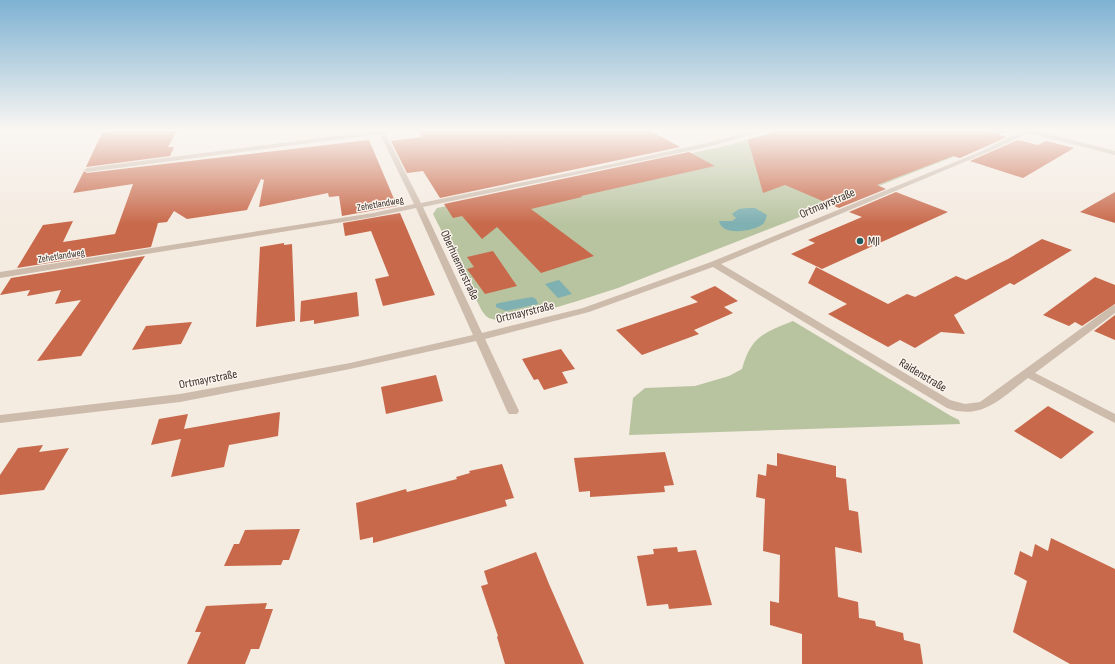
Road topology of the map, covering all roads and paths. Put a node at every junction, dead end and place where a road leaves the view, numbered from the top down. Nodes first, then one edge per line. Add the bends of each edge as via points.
1 (149, 162) edge
2 (397, 162) edge
3 (631, 162) edge
4 (960, 162) edge
5 (87, 170) dead end
6 (419, 206) junction
7 (714, 264) junction
8 (0, 275) edge
9 (1115, 308) edge
10 (479, 337) junction
11 (1027, 373) junction
12 (514, 411) dead end
13 (0, 419) edge
14 (1115, 419) edge

1 - 5 street
2 - 6 street, Oberhuemerstraße
3 - 6 street, Zehetlandweg
4 - 7 street, Ortmayrstraße
6 - 8 street, Zehetlandweg
6 - 10 street, Oberhuemerstraße
7 - 10 street, Ortmayrstraße via 586,310
7 - 11 street, Raidenstraße via 955,408 974,409 984,405
9 - 11 street, Raidenstraße
10 - 12 street, Oberhuemerstraße
10 - 13 street, Ortmayrstraße via 350,366 180,398
11 - 14 street

